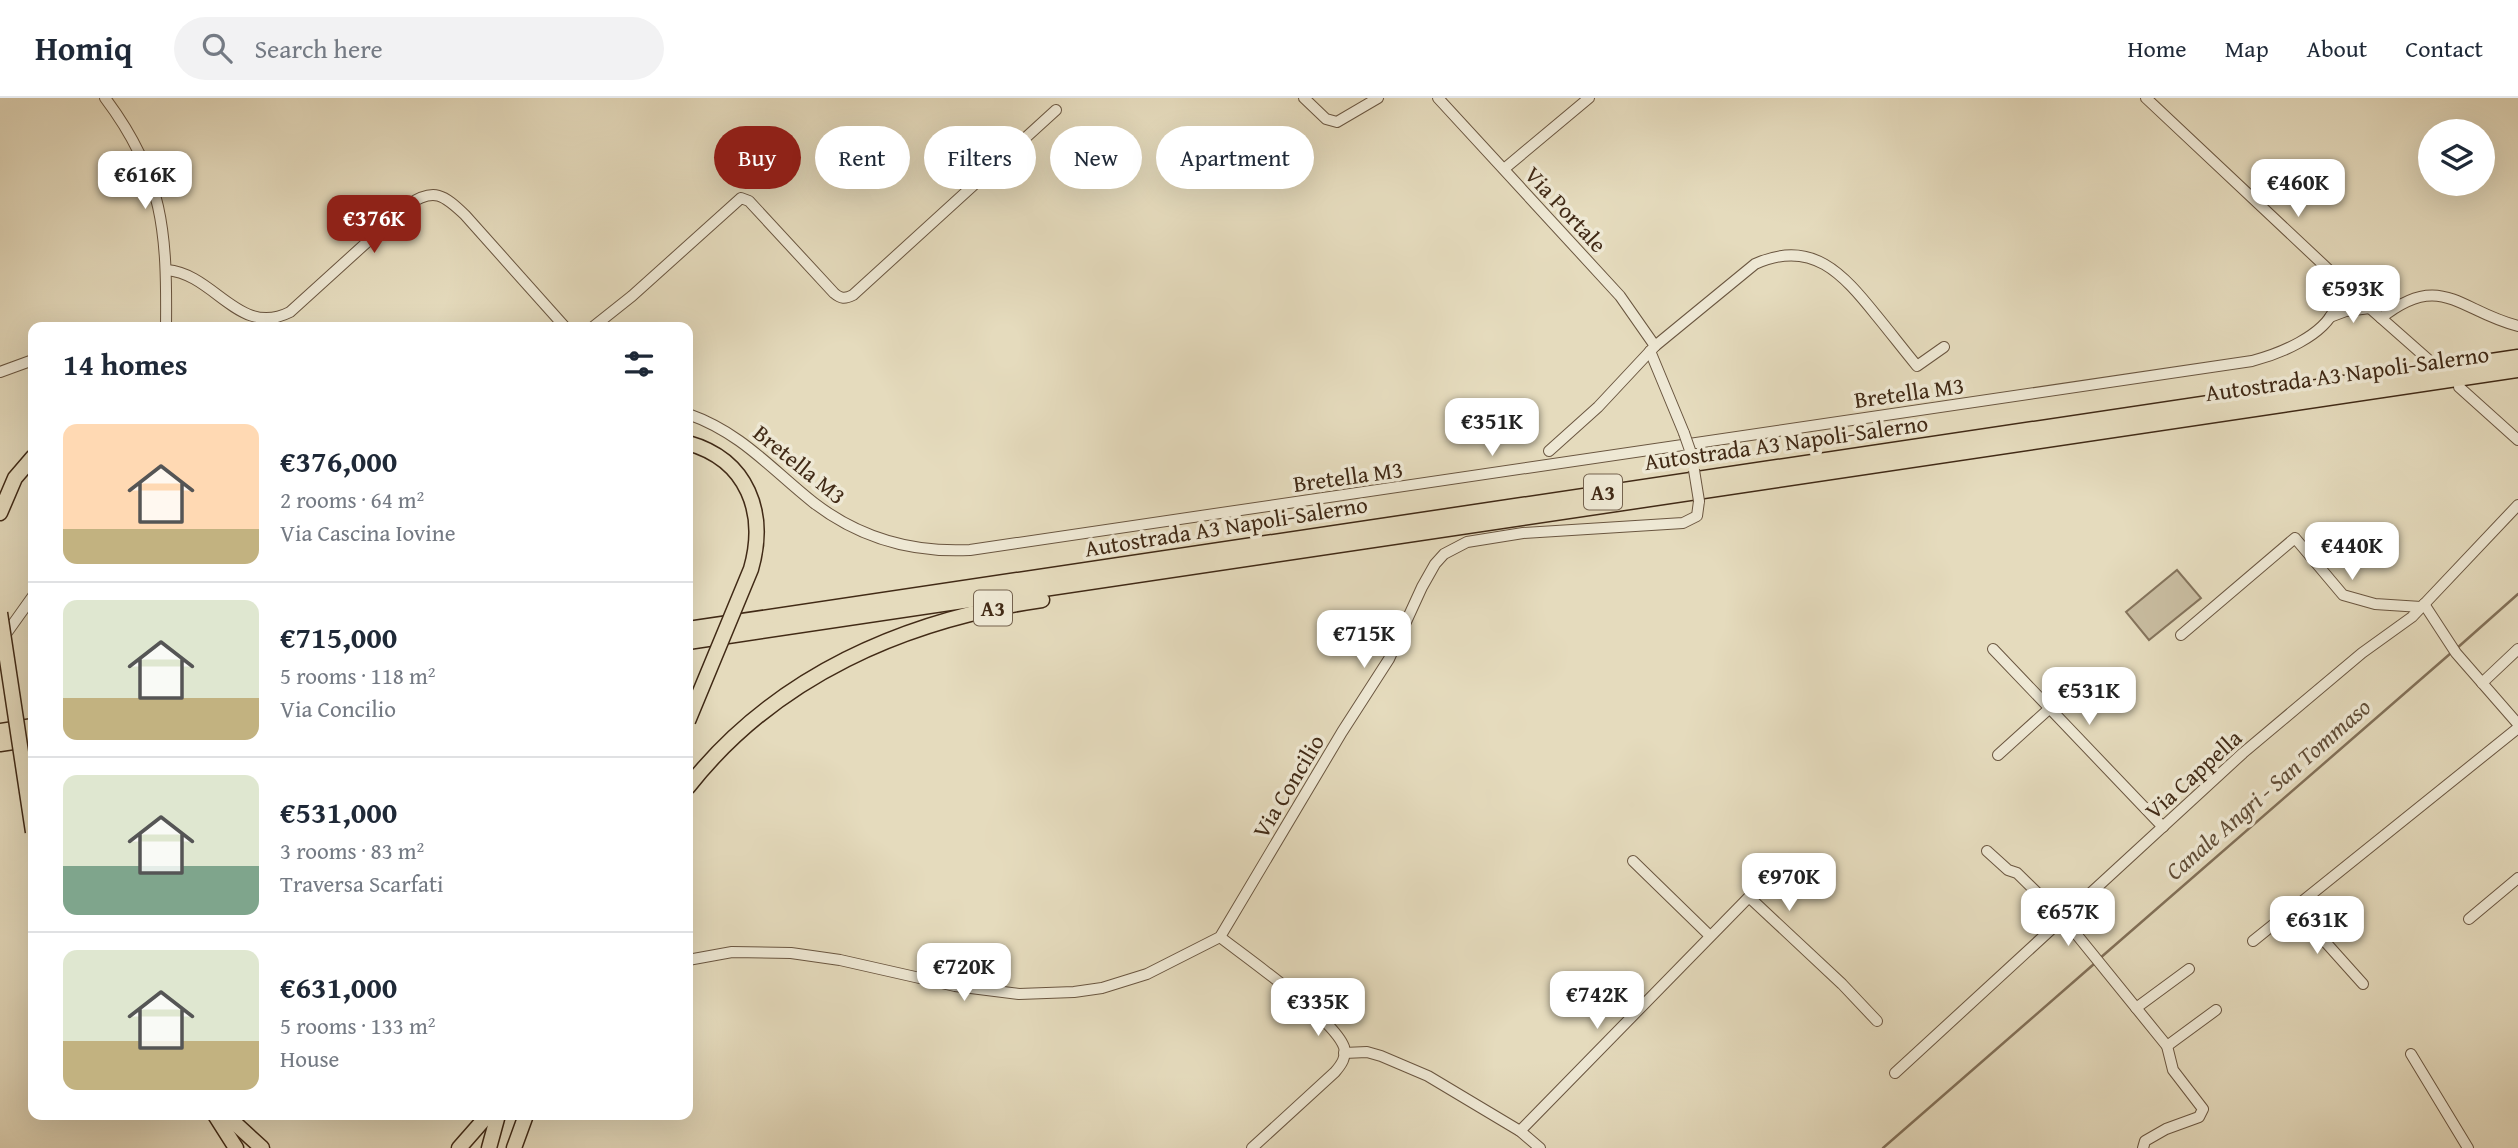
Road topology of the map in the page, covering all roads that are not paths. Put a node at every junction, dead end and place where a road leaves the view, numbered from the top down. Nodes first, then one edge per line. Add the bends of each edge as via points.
1 (105, 98) edge
2 (1304, 98) edge
3 (1378, 98) edge
4 (1437, 98) edge
5 (1589, 98) edge
6 (2146, 98) edge
7 (1056, 110) dead end
8 (1504, 169) junction
9 (167, 270) junction
10 (2334, 275) junction
11 (2355, 294) junction
12 (2370, 308) junction
13 (2340, 309) junction
14 (2381, 318) junction
15 (166, 322) edge
16 (560, 322) edge
17 (599, 322) edge
18 (2518, 326) edge
19 (1944, 347) dead end
20 (1652, 348) junction
21 (2518, 357) edge
22 (28, 362) edge
23 (2431, 362) dead end
24 (2518, 370) edge
25 (0, 373) edge
26 (2459, 387) dead end
27 (693, 416) edge
28 (2518, 440) edge
29 (693, 445) edge
30 (1549, 451) dead end
31 (28, 463) edge
32 (2518, 505) edge
33 (0, 513) edge
34 (1190, 568) junction
35 (28, 603) edge
36 (842, 606) junction
37 (2422, 606) junction
38 (0, 613) edge
39 (693, 618) edge
40 (693, 628) edge
41 (2180, 635) dead end
42 (0, 641) edge
43 (693, 641) edge
44 (1993, 649) dead end
45 (2518, 649) edge
46 (2482, 682) junction
47 (2050, 708) junction
48 (693, 709) edge
49 (2518, 726) edge
50 (28, 727) edge
51 (0, 731) edge
52 (28, 740) edge
53 (0, 744) edge
54 (1998, 755) dead end
55 (693, 782) edge
56 (28, 799) edge
57 (2163, 827) junction
58 (1987, 851) dead end
59 (1633, 861) dead end
60 (2518, 878) edge
61 (2294, 907) junction
62 (2064, 919) junction
63 (2469, 919) dead end
64 (1709, 935) junction
65 (1220, 937) junction
66 (2253, 941) dead end
67 (693, 959) edge
68 (2189, 969) dead end
69 (2363, 984) dead end
70 (2136, 1008) junction
71 (2216, 1010) dead end
72 (1877, 1021) dead end
73 (2167, 1046) junction
74 (1344, 1053) junction
75 (2411, 1054) dead end
76 (1895, 1073) dead end
77 (219, 1120) edge
78 (221, 1120) edge
79 (231, 1120) edge
80 (484, 1120) edge
81 (497, 1120) edge
82 (524, 1120) edge
83 (1520, 1130) junction
84 (236, 1148) edge
85 (246, 1148) edge
86 (262, 1148) edge
87 (459, 1148) edge
88 (489, 1148) edge
89 (514, 1148) edge
90 (1252, 1148) edge
91 (1539, 1148) edge
92 (2143, 1148) edge
93 (2468, 1148) edge

1 - 9 street via 150,176 163,223
2 - 3 street via 1326,119 1337,122
4 - 8 street, Via Portale
5 - 8 street
6 - 10 street
7 - 17 street via 847,299 834,293 757,209 741,198
8 - 20 street, Via Portale via 1620,296
9 - 15 street
9 - 16 street via 189,274 249,316 278,318 408,205 427,195 439,195 464,215
10 - 11 street
10 - 13 street, Bretella M3
11 - 12 street
11 - 13 street via 2346,297
12 - 13 street
12 - 14 street
13 - 27 street, Bretella M3 via 2305,338 2252,361 959,551 900,546 856,530 812,502 751,448
14 - 18 street via 2409,299 2436,294
14 - 23 street
19 - 20 street via 1917,366 1844,278 1813,258 1784,255 1755,264
20 - 30 street via 1598,407
20 - 65 street, Via Concilio, bridge via 1692,456 1697,516 1683,523 1523,533 1467,542 1444,554 1422,587 1389,659
21 - 36 highway, Autostrada A3 Napoli-Salerno / A3
22 - 25 street
24 - 34 highway, Autostrada A3 Napoli-Salerno / A3
26 - 28 street
29 - 48 highway, bridge via 718,457 743,481 758,532 751,569
31 - 33 highway via 15,478
32 - 37 street, Via Cappella
34 - 43 highway, Autostrada A3 Napoli-Salerno / A3
34 - 55 highway, A3 via 945,620 854,654 807,680 740,730
35 - 42 street
36 - 39 highway, A3
36 - 40 highway, Autostrada A3 Napoli-Salerno / A3
37 - 41 street via 2375,604 2343,595 2295,538
37 - 46 street
37 - 57 street, Via Cappella via 2243,753
38 - 56 highway, bridge
44 - 47 street
45 - 46 street
46 - 49 street
47 - 54 street
47 - 57 street
49 - 61 street
50 - 51 highway
52 - 53 highway
57 - 62 street, Via Cappella
58 - 62 street
59 - 64 street
60 - 63 street
61 - 66 street
61 - 69 street
62 - 70 street
62 - 76 street, Via Cappella
64 - 72 street via 1749,897
64 - 83 street
65 - 67 street via 1124,983 1048,994 988,992 791,953 732,952
65 - 74 street via 1329,1026
68 - 70 street
70 - 73 street
71 - 73 street
73 - 92 street via 2173,1070 2203,1114 2145,1140
74 - 83 street via 1367,1052 1407,1065
74 - 90 street via 1335,1072
75 - 93 street
77 - 84 highway
78 - 85 highway
79 - 86 highway
80 - 87 highway
81 - 88 highway
82 - 89 highway
83 - 91 street

